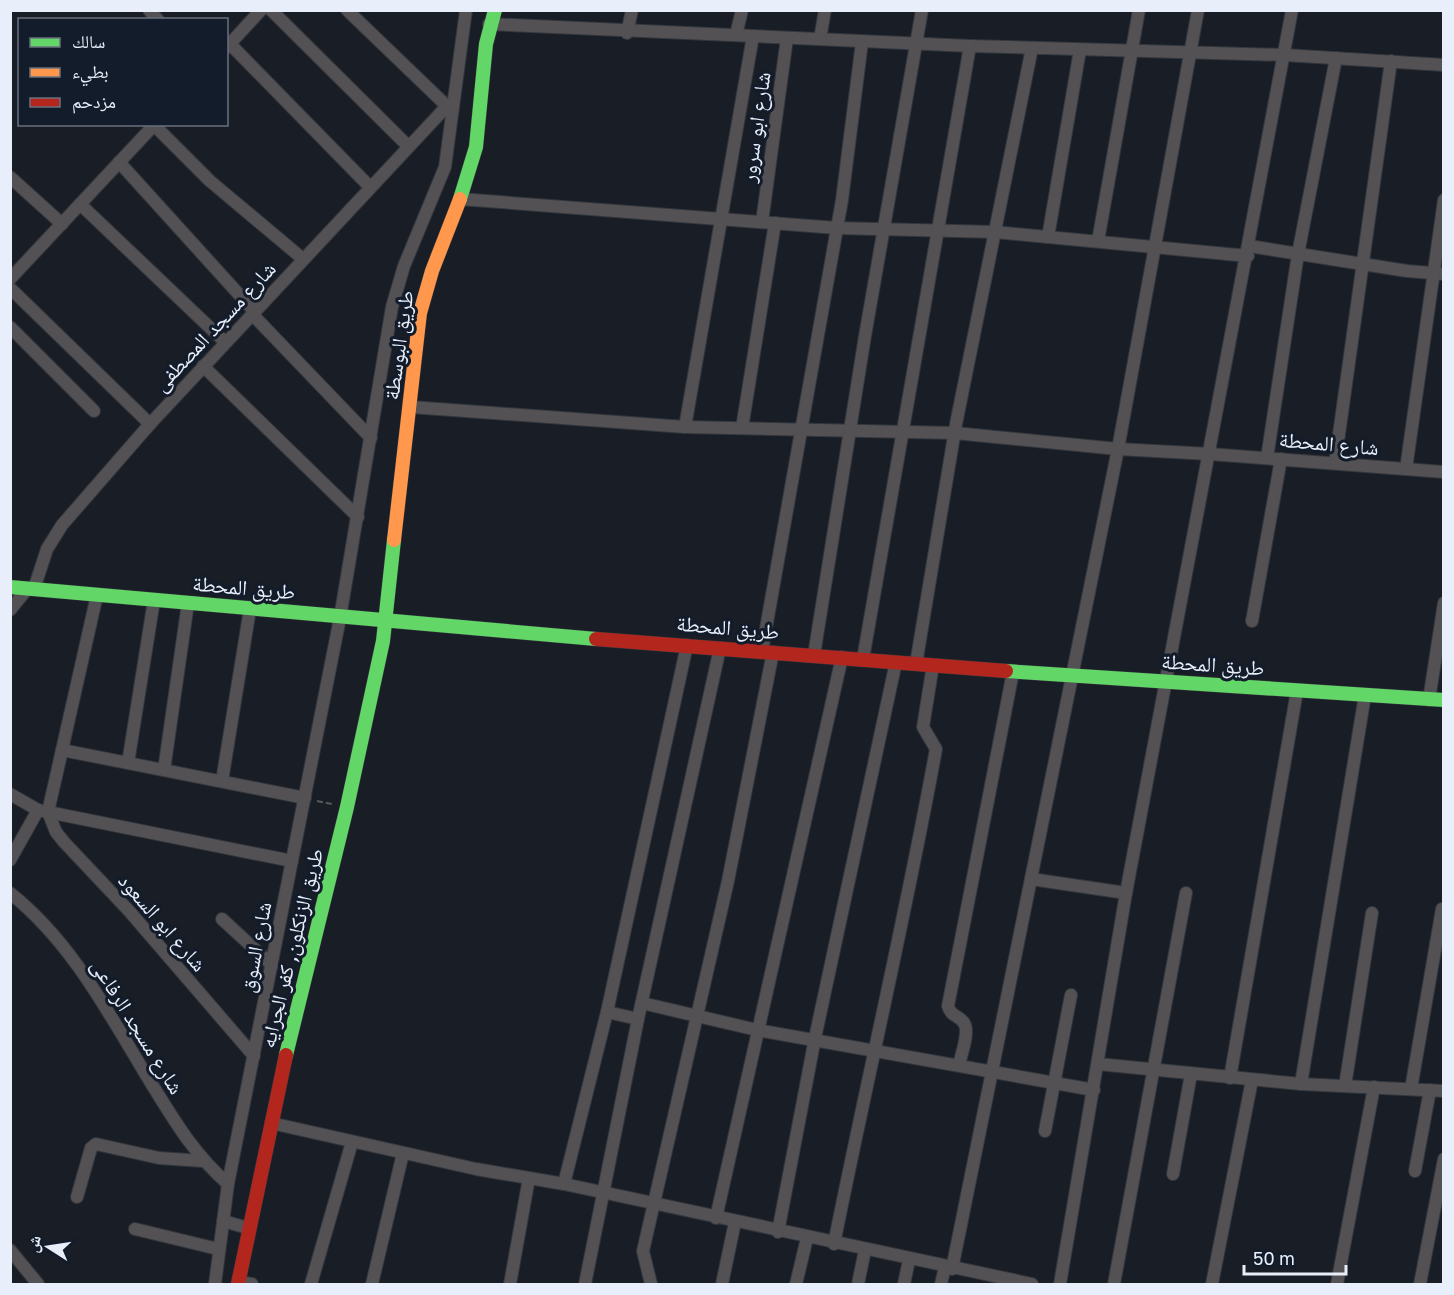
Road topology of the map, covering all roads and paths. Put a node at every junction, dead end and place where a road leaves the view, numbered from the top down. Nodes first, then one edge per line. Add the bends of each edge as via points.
1 (261, 10) edge
2 (271, 10) edge
3 (347, 10) edge
4 (495, 10) edge
5 (632, 10) edge
6 (742, 10) edge
7 (825, 10) edge
8 (922, 10) edge
9 (1139, 10) edge
10 (1198, 10) edge
11 (1292, 10) edge
12 (464, 11) edge
13 (489, 24) junction
14 (627, 33) junction
15 (736, 34) junction
16 (753, 36) junction
17 (787, 38) junction
18 (820, 39) junction
19 (862, 42) junction
20 (916, 44) junction
21 (228, 46) edge
22 (970, 46) junction
23 (1032, 48) junction
24 (1080, 50) junction
25 (1132, 51) junction
26 (1191, 51) junction
27 (1285, 55) junction
28 (1336, 58) junction
29 (1391, 61) junction
30 (1443, 65) edge
31 (450, 109) junction
32 (153, 126) edge
33 (155, 126) edge
34 (408, 146) junction
35 (119, 162) junction
36 (10, 177) edge
37 (369, 187) junction
38 (460, 199) junction
39 (1443, 200) edge
40 (80, 204) junction
41 (721, 220) junction
42 (769, 223) junction
43 (62, 224) junction
44 (837, 228) junction
45 (884, 230) junction
46 (938, 231) junction
47 (995, 232) junction
48 (1048, 237) junction
49 (1098, 241) junction
50 (1157, 246) junction
51 (1248, 251) junction
52 (1298, 254) junction
53 (303, 259) junction
54 (1364, 264) junction
55 (1438, 273) edge
56 (10, 279) edge
57 (10, 288) edge
58 (253, 312) junction
59 (10, 327) edge
60 (225, 342) junction
61 (203, 366) junction
62 (411, 407) junction
63 (94, 411) dead end
64 (150, 424) junction
65 (685, 427) junction
66 (742, 428) junction
67 (800, 431) junction
68 (850, 431) junction
69 (955, 433) junction
70 (902, 434) junction
71 (371, 438) junction
72 (1118, 449) junction
73 (1210, 454) junction
74 (1267, 458) junction
75 (1281, 459) junction
76 (1335, 463) junction
77 (1406, 469) junction
78 (1443, 472) edge
79 (358, 518) junction
80 (10, 587) edge
81 (30, 589) junction
82 (97, 595) junction
83 (154, 600) junction
84 (188, 603) junction
85 (1443, 603) edge
86 (250, 609) junction
87 (10, 610) edge
88 (347, 618) junction
89 (1252, 621) dead end
90 (386, 622) junction
91 (687, 645) junction
92 (720, 648) junction
93 (768, 651) junction
94 (814, 655) junction
95 (842, 657) junction
96 (863, 659) junction
97 (896, 662) junction
98 (916, 664) junction
99 (933, 665) junction
100 (1013, 672) junction
101 (1071, 676) junction
102 (1167, 682) junction
103 (1297, 691) junction
104 (1365, 696) junction
105 (1436, 700) edge
106 (62, 750) junction
107 (128, 763) junction
108 (164, 770) junction
109 (222, 781) junction
110 (10, 794) edge
111 (305, 798) junction
112 (347, 807) junction
113 (43, 811) junction
114 (10, 860) edge
115 (292, 861) junction
116 (1030, 879) junction
117 (10, 893) edge
118 (1126, 893) junction
119 (1186, 893) dead end
120 (1442, 909) edge
121 (1372, 913) dead end
122 (222, 919) dead end
123 (272, 965) junction
124 (1071, 995) dead end
125 (642, 1003) junction
126 (607, 1012) junction
127 (696, 1016) junction
128 (638, 1019) junction
129 (757, 1030) junction
130 (814, 1038) junction
131 (873, 1049) junction
132 (254, 1056) junction
133 (1098, 1064) junction
134 (958, 1065) junction
135 (1155, 1070) junction
136 (994, 1072) junction
137 (1191, 1074) junction
138 (1230, 1078) junction
139 (1252, 1080) junction
140 (1054, 1083) junction
141 (1301, 1084) junction
142 (1345, 1086) junction
143 (1374, 1087) junction
144 (1411, 1089) junction
145 (1094, 1090) junction
146 (1430, 1090) junction
147 (1443, 1091) edge
148 (271, 1123) junction
149 (1045, 1131) dead end
150 (352, 1142) junction
151 (403, 1153) junction
152 (1443, 1159) edge
153 (203, 1161) junction
154 (1415, 1171) dead end
155 (1173, 1174) dead end
156 (529, 1178) junction
157 (228, 1184) junction
158 (564, 1184) junction
159 (603, 1193) junction
160 (77, 1197) dead end
161 (654, 1204) junction
162 (716, 1218) junction
163 (223, 1221) junction
164 (735, 1222) junction
165 (248, 1228) junction
166 (135, 1229) dead end
167 (778, 1232) junction
168 (807, 1238) junction
169 (834, 1244) junction
170 (218, 1249) junction
171 (10, 1250) edge
172 (865, 1250) junction
173 (909, 1260) junction
174 (948, 1268) junction
175 (38, 1284) edge
176 (215, 1284) edge
177 (243, 1284) edge
178 (312, 1284) edge
179 (372, 1284) edge
180 (510, 1284) edge
181 (585, 1284) edge
182 (651, 1284) edge
183 (722, 1284) edge
184 (796, 1284) edge
185 (858, 1284) edge
186 (904, 1284) edge
187 (941, 1284) edge
188 (1032, 1284) edge
189 (1060, 1284) edge
190 (1114, 1284) edge
191 (1212, 1284) edge
192 (1337, 1284) edge
193 (1420, 1284) edge

1 - 21 street
2 - 34 street
3 - 31 street
4 - 13 street, طريق البوسطة
5 - 14 street
6 - 15 street
7 - 18 street
8 - 20 street
9 - 25 street
10 - 26 street
11 - 27 street
12 - 31 street, طريق البوسطة
13 - 14 street
13 - 38 street, طريق البوسطة via 481,123
14 - 15 street
15 - 16 street
16 - 17 street
16 - 41 street
17 - 18 street
17 - 42 street, شارع ابو سرور
18 - 19 street
19 - 20 street
19 - 44 street
20 - 22 street
20 - 45 street
21 - 37 street
22 - 23 street
22 - 46 street
23 - 24 street
23 - 47 street
24 - 25 street
24 - 48 street
25 - 26 street
25 - 49 street
26 - 27 street
26 - 50 street
27 - 28 street
27 - 51 street
28 - 29 street
28 - 52 street
29 - 30 street
29 - 54 street
31 - 34 street, شارع مسجد المصطفى
31 - 71 street, طريق البوسطة via 449,149 440,185 394,298
32 - 35 street
33 - 53 street via 210,181
34 - 37 street, شارع مسجد المصطفى
35 - 40 street
35 - 58 street
36 - 43 street
37 - 53 street, شارع مسجد المصطفى
38 - 41 street
38 - 62 street, طريق البوسطة via 424,293
39 - 55 street
40 - 43 street
40 - 60 street
41 - 42 street
41 - 65 street
42 - 44 street
42 - 66 street, شارع ابو سرور
43 - 56 street
44 - 45 street
44 - 67 street
45 - 46 street
45 - 68 street
46 - 47 street
46 - 70 street
47 - 48 street
47 - 69 street
48 - 49 street
49 - 50 street
50 - 51 street
50 - 72 street
51 - 52 street
51 - 73 street
52 - 54 street
52 - 74 street
53 - 58 street, شارع مسجد المصطفى
54 - 55 street
54 - 76 street
55 - 77 street
57 - 64 street
58 - 60 street, شارع مسجد المصطفى
58 - 71 street
59 - 63 street
60 - 61 street, شارع مسجد المصطفى
61 - 64 street, شارع مسجد المصطفى
61 - 79 street
62 - 65 street, شارع المحطة
62 - 90 street, طريق البوسطة
64 - 81 street, شارع مسجد المصطفى via 57,532
65 - 66 street, شارع المحطة
66 - 67 street, شارع المحطة
67 - 68 street, شارع المحطة
67 - 93 street
68 - 70 street, شارع المحطة
68 - 94 street
69 - 70 street, شارع المحطة
69 - 72 street, شارع المحطة
69 - 98 street
70 - 96 street
71 - 79 street, طريق البوسطة
72 - 73 street, شارع المحطة
72 - 101 street
73 - 74 street, شارع المحطة
73 - 102 street
74 - 75 street, شارع المحطة
75 - 76 street, شارع المحطة
75 - 89 street
76 - 77 street, شارع المحطة
77 - 78 street, شارع المحطة
79 - 88 street, طريق البوسطة
80 - 81 street, طريق المحطة
81 - 82 street, طريق المحطة
81 - 87 street
82 - 83 street, طريق المحطة
82 - 106 street
83 - 84 street, طريق المحطة
83 - 107 street
84 - 86 street, طريق المحطة
84 - 108 street
85 - 105 street
86 - 88 street, طريق المحطة
86 - 109 street
88 - 90 street, طريق المحطة
88 - 111 street, شارع السوق
90 - 91 street, طريق المحطة
90 - 112 street, طريق الزنكلون, كفر الجرايه
91 - 92 street, طريق المحطة
91 - 126 street
92 - 93 street, طريق المحطة
92 - 125 street
93 - 94 street, طريق المحطة
93 - 127 street via 728,881
94 - 95 street, طريق المحطة
95 - 96 street, طريق المحطة
95 - 129 street
96 - 97 street, طريق المحطة
97 - 98 street, طريق المحطة
97 - 130 street
98 - 99 street, طريق المحطة
99 - 100 street, طريق المحطة
99 - 131 street via 923,727 936,749 915,864
100 - 101 street, طريق المحطة
100 - 134 street via 948,1006 966,1028
101 - 102 street, طريق المحطة
101 - 116 street
102 - 103 street, طريق المحطة
102 - 118 street
103 - 104 street, طريق المحطة
103 - 138 street
104 - 105 street, طريق المحطة
104 - 141 street
106 - 107 street
106 - 113 street
107 - 108 street
108 - 109 street
109 - 111 street
110 - 113 street
111 - 112 path
111 - 115 street, شارع السوق
112 - 148 street, طريق الزنكلون, كفر الجرايه
113 - 114 street
113 - 115 street
113 - 132 street, شارع ابو السعود via 64,842
115 - 123 street, شارع السوق
116 - 118 street
116 - 136 street
117 - 153 street, شارع مسجد الرفاعى via 46,927 88,980
118 - 133 street
119 - 135 street
120 - 144 street
121 - 142 street
122 - 123 street
123 - 132 street, شارع السوق
124 - 140 street
125 - 127 street
125 - 128 street
126 - 128 street
126 - 158 street
127 - 129 street
127 - 161 street
128 - 159 street
129 - 130 street
129 - 162 street
130 - 131 street
130 - 167 street
131 - 134 street
131 - 169 street
132 - 157 street, شارع السوق
133 - 135 street
133 - 145 street
134 - 136 street
135 - 137 street
135 - 190 street
136 - 140 street
136 - 174 street
137 - 138 street
137 - 155 street
138 - 139 street
139 - 141 street
139 - 191 street
140 - 145 street
140 - 149 street
141 - 142 street
142 - 143 street
143 - 144 street
143 - 192 street
144 - 146 street
145 - 189 street
146 - 147 street
146 - 154 street
148 - 150 street
148 - 165 street, طريق الزنكلون, كفر الجرايه
150 - 151 street
150 - 178 street
151 - 156 street
151 - 179 street
152 - 193 street
153 - 157 street, شارع مسجد الرفاعى
153 - 160 street via 159,1158 96,1144 91,1148
156 - 158 street
156 - 180 street
157 - 163 street, شارع السوق
158 - 159 street
159 - 161 street
159 - 181 street
161 - 162 street
161 - 182 street via 643,1251
162 - 164 street
163 - 165 street
163 - 170 street, شارع السوق
164 - 167 street
164 - 183 street
165 - 177 street, طريق الزنكلون, كفر الجرايه
166 - 170 street
167 - 168 street
168 - 169 street
168 - 184 street
169 - 172 street
170 - 176 street, شارع السوق
171 - 175 street
172 - 173 street
172 - 185 street
173 - 174 street
173 - 186 street
174 - 187 street
174 - 188 street

